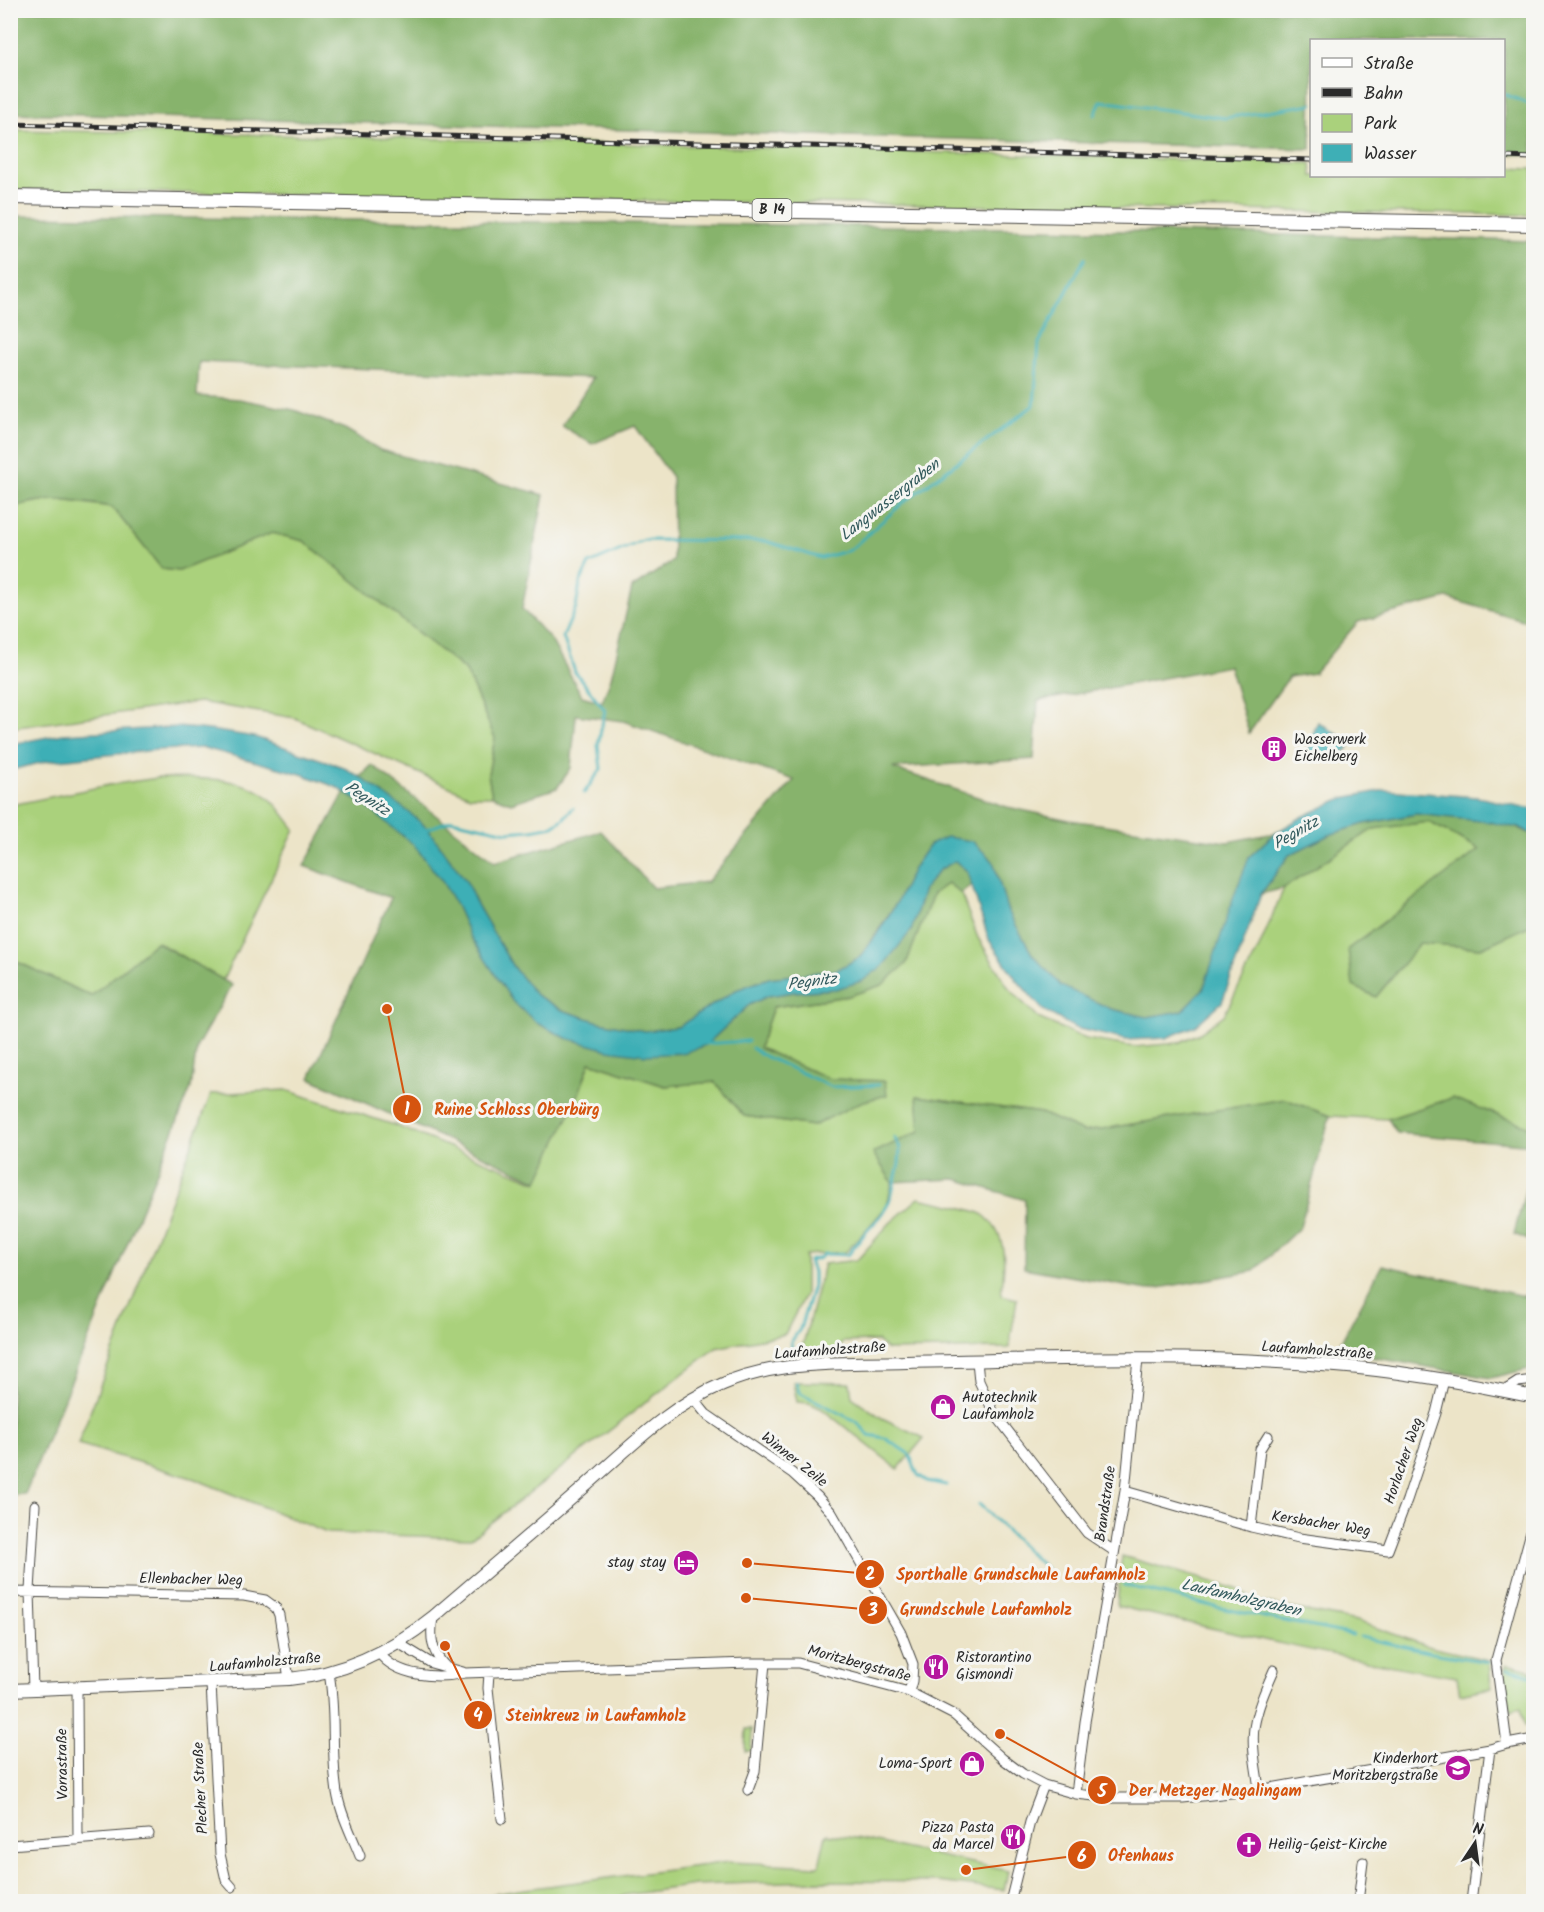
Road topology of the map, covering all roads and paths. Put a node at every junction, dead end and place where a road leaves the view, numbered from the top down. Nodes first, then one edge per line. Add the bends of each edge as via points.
1 (10, 197) edge
2 (1533, 224) edge
3 (1138, 1359) junction
4 (977, 1361) junction
5 (1444, 1380) junction
6 (1533, 1380) edge
7 (1504, 1391) junction
8 (1533, 1397) edge
9 (693, 1398) junction
10 (1268, 1436) dead end
11 (1125, 1491) junction
12 (34, 1505) dead end
13 (1251, 1527) junction
14 (1533, 1531) edge
15 (1388, 1550) joint
16 (1114, 1551) junction
17 (30, 1591) junction
18 (10, 1592) edge
19 (433, 1617) junction
20 (398, 1643) junction
21 (379, 1653) junction
22 (765, 1664) junction
23 (446, 1667) junction
24 (1274, 1670) dead end
25 (329, 1673) junction
26 (465, 1673) junction
27 (489, 1673) junction
28 (289, 1679) junction
29 (211, 1684) junction
30 (76, 1688) junction
31 (10, 1690) edge
32 (33, 1690) junction
33 (909, 1692) junction
34 (1533, 1739) edge
35 (1507, 1744) junction
36 (1490, 1749) junction
37 (1044, 1785) junction
38 (748, 1790) dead end
39 (1259, 1790) junction
40 (1076, 1794) junction
41 (502, 1819) dead end
42 (149, 1834) dead end
43 (78, 1840) junction
44 (10, 1845) edge
45 (360, 1856) dead end
46 (1363, 1862) dead end
47 (232, 1887) dead end
48 (1010, 1902) edge
49 (1358, 1902) edge
50 (1471, 1902) edge

1 - 2 main road, B 14
3 - 4 main road, Laufamholzstraße
3 - 5 main road, Laufamholzstraße via 1312,1364
3 - 11 street, Brandstraße
4 - 9 main road, Laufamholzstraße via 797,1365 755,1373
4 - 16 street via 979,1381 994,1413 1087,1533
5 - 7 main road, Laufamholzstraße
5 - 15 street, Horlacher Weg
6 - 7 street via 1518,1382
7 - 8 main road, Laufamholzstraße
9 - 19 main road, Laufamholzstraße via 647,1431
9 - 33 street, Winner Zeile via 706,1414 805,1484 832,1513 901,1633 913,1664
10 - 13 street, Kersbacher Weg via 1260,1449
11 - 13 street, Kersbacher Weg
11 - 16 street, Brandstraße
12 - 17 street
13 - 15 street, Kersbacher Weg
14 - 35 street via 1496,1660
16 - 40 street, Brandstraße
17 - 18 street, Ellenbacher Weg
17 - 28 street, Ellenbacher Weg via 232,1595 265,1600 279,1615
17 - 32 street
19 - 20 main road, Laufamholzstraße
19 - 23 street via 433,1648
20 - 21 main road, Laufamholzstraße
20 - 23 street, Moritzbergstraße via 422,1659
21 - 25 main road, Laufamholzstraße
21 - 26 street, Moritzbergstraße via 388,1663 427,1675
22 - 27 street, Moritzbergstraße
22 - 33 street, Moritzbergstraße via 798,1663
22 - 38 street via 755,1771
23 - 26 street, Moritzbergstraße
24 - 39 street via 1254,1729
25 - 28 main road, Laufamholzstraße
25 - 45 street via 336,1786
26 - 27 street, Moritzbergstraße
27 - 41 street
28 - 29 main road, Laufamholzstraße
29 - 30 main road, Laufamholzstraße
29 - 47 street, Plecher Straße via 220,1854 226,1880
30 - 32 main road, Laufamholzstraße
30 - 43 street, Vorrastraße
31 - 32 main road, Laufamholzstraße
33 - 37 street, Moritzbergstraße via 954,1715 1003,1759
34 - 35 street, Moritzbergstraße
35 - 36 street, Moritzbergstraße
36 - 39 street, Moritzbergstraße
36 - 50 street
37 - 40 street, Moritzbergstraße
37 - 48 street via 1030,1822
39 - 40 street, Moritzbergstraße via 1183,1798
42 - 43 street
43 - 44 street
46 - 49 street

